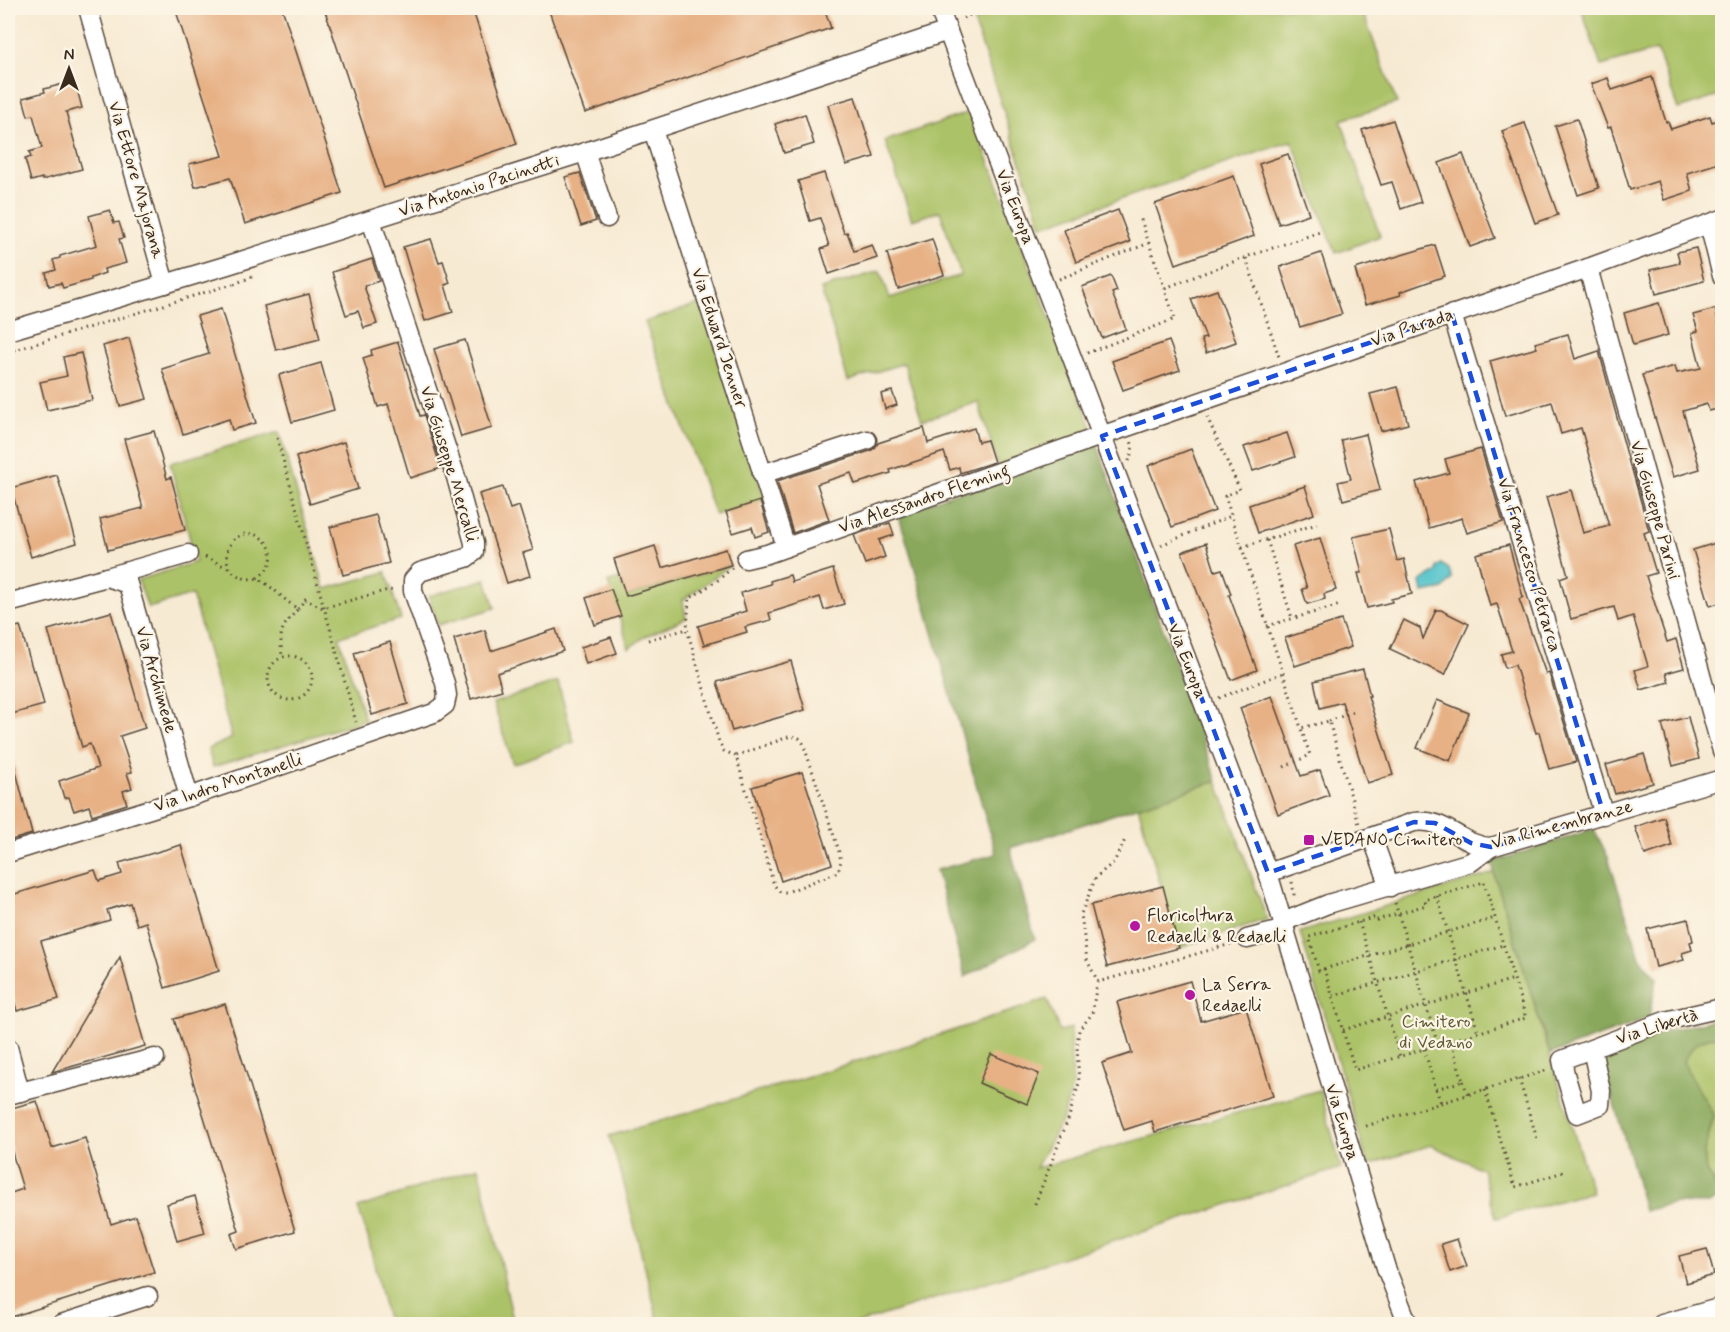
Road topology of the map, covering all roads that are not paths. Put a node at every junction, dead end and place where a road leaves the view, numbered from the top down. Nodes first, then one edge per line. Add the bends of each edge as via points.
1 (88, 8) edge
2 (939, 8) edge
3 (948, 31) junction
4 (653, 130) junction
5 (585, 152) junction
6 (607, 218) dead end
7 (371, 220) junction
8 (1716, 221) edge
9 (1588, 268) junction
10 (1722, 276) edge
11 (165, 284) junction
12 (1452, 314) junction
13 (8, 332) edge
14 (1102, 436) junction
15 (867, 440) dead end
16 (762, 474) junction
17 (786, 547) junction
18 (188, 554) road end
19 (746, 560) road end
20 (107, 577) junction
21 (8, 603) edge
22 (445, 705) joint
23 (1722, 751) edge
24 (1722, 779) edge
25 (189, 796) junction
26 (1604, 815) junction
27 (1368, 838) junction
28 (1491, 847) junction
29 (8, 853) edge
30 (1268, 873) junction
31 (1390, 887) junction
32 (1284, 925) junction
33 (1247, 939) road end
34 (1722, 1008) edge
35 (8, 1047) edge
36 (1592, 1049) dead end
37 (155, 1058) dead end
38 (14, 1094) edge
39 (148, 1296) dead end
40 (1722, 1307) edge
41 (61, 1324) edge
42 (1408, 1324) edge
43 (1662, 1324) edge

1 - 11 street, Via Ettore Majorana
2 - 3 street, Via Europa
3 - 4 street, Via Antonio Pacinotti
3 - 14 street, Via Europa
4 - 5 street, Via Antonio Pacinotti
4 - 16 street, Via Edward Jenner
5 - 6 street
5 - 7 street, Via Antonio Pacinotti
7 - 11 street, Via Antonio Pacinotti
7 - 22 street, Via Giuseppe Mercalli via 474,543 474,552 466,558 420,572 413,580 413,591 445,683
8 - 9 street, Via Parada
8 - 10 street
9 - 12 street, Via Parada
9 - 23 street, Via Giuseppe Parini
11 - 13 street, Via Antonio Pacinotti
12 - 14 street, Via Parada
12 - 26 street, Via Francesco Petrarca
14 - 17 street, Via Alessandro Fleming
14 - 30 street, Via Europa
15 - 16 street
16 - 17 street, Via Edward Jenner
17 - 19 street, Via Alessandro Fleming
18 - 20 street
20 - 21 street
20 - 25 street, Via Archimede via 128,584
22 - 25 street, Via Indro Montanelli via 434,713
24 - 26 street, Via Rimembranze
25 - 29 street, Via Indro Montanelli
26 - 28 street, Via Rimembranze
27 - 28 street, Via Rimembranze via 1428,821 1471,843
27 - 30 street, Via Rimembranze
27 - 31 street
28 - 31 street via 1471,862
30 - 32 street, Via Europa
31 - 32 street via 1328,904
32 - 33 street
32 - 42 street, Via Europa via 1386,1268
34 - 36 street, Via Libertà via 1665,1021
35 - 38 street
37 - 38 street
39 - 41 street
40 - 43 street

